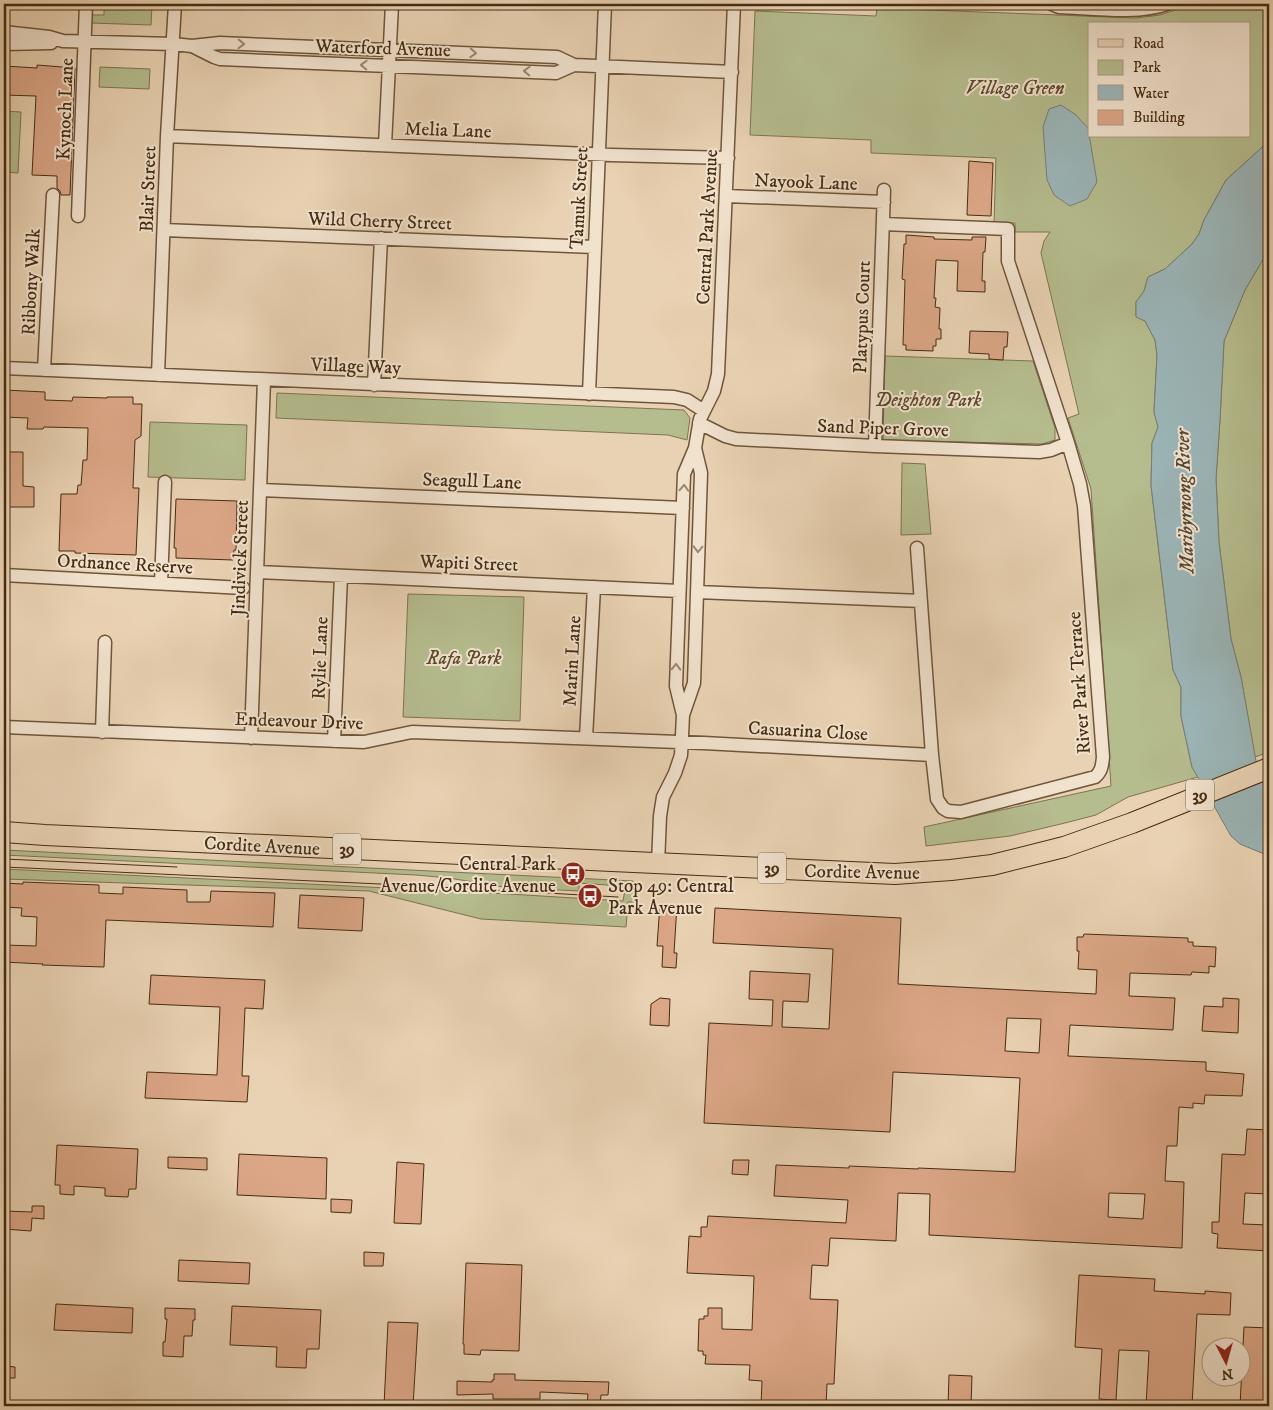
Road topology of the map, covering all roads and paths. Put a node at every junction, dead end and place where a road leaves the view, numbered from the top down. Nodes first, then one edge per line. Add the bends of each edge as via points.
1 (86, 4) edge
2 (175, 4) edge
3 (392, 4) edge
4 (605, 4) edge
5 (734, 4) edge
6 (1052, 4) edge
7 (1167, 4) edge
8 (4, 32) edge
9 (63, 41) junction
10 (85, 42) junction
11 (4, 44) edge
12 (173, 44) junction
13 (192, 46) junction
14 (390, 49) junction
15 (574, 65) junction
16 (389, 66) junction
17 (602, 67) junction
18 (732, 72) junction
19 (168, 136) junction
20 (385, 145) junction
21 (599, 154) junction
22 (728, 158) junction
23 (53, 195) dead end
24 (726, 196) junction
25 (884, 196) joint
26 (78, 216) dead end
27 (883, 224) junction
28 (164, 230) junction
29 (381, 238) junction
30 (594, 247) junction
31 (4, 368) edge
32 (44, 370) junction
33 (158, 375) junction
34 (264, 380) junction
35 (374, 384) junction
36 (589, 394) junction
37 (704, 411) junction
38 (699, 424) junction
39 (1068, 443) junction
40 (875, 446) junction
41 (695, 448) junction
42 (165, 482) dead end
43 (261, 490) junction
44 (683, 508) junction
45 (917, 548) dead end
46 (258, 572) junction
47 (4, 575) edge
48 (341, 576) junction
49 (161, 583) junction
50 (594, 587) junction
51 (244, 588) dead end
52 (679, 590) junction
53 (697, 592) junction
54 (921, 601) junction
55 (105, 642) dead end
56 (683, 715) junction
57 (4, 727) edge
58 (102, 732) junction
59 (252, 738) junction
60 (586, 738) junction
61 (334, 741) junction
62 (682, 742) junction
63 (932, 755) junction
64 (1269, 768) edge
65 (4, 832) edge
66 (46, 835) junction
67 (4, 836) edge
68 (658, 864) junction

1 - 10 street, Kynoch Lane
2 - 12 street, Blair Street
3 - 14 street
4 - 17 street, Tamuk Street
5 - 18 street, Central Park Avenue
6 - 7 street via 1135,10
8 - 9 street, Waterford Avenue
9 - 10 street, Waterford Avenue
9 - 11 street, Waterford Avenue
10 - 12 street, Waterford Avenue
10 - 26 street, Kynoch Lane
12 - 13 street, Waterford Avenue
12 - 19 street, Blair Street
13 -> 14 street, Waterford Avenue via 220,43
16 -> 13 street, Waterford Avenue via 214,58
14 -> 15 street, Waterford Avenue via 557,56
14 - 16 street
15 -> 16 street, Waterford Avenue via 556,73
15 - 17 street, Waterford Avenue
16 - 20 street
17 - 18 street, Waterford Avenue
17 - 21 street, Tamuk Street
18 - 22 street, Central Park Avenue
19 - 20 street, Melia Lane
19 - 28 street, Blair Street
20 - 21 street, Melia Lane
21 - 22 street, Melia Lane
21 - 30 street, Tamuk Street
22 - 24 street, Central Park Avenue
23 - 32 street, Ribbony Walk
24 - 25 street, Nayook Lane
24 - 37 street, Central Park Avenue via 718,374
25 - 27 street, Platypus Court
27 - 39 street, River Park Terrace via 1008,229 1008,262
27 - 40 street, Platypus Court
28 - 29 street, Wild Cherry Street
28 - 33 street, Blair Street
29 - 30 street, Wild Cherry Street
29 - 35 street
30 - 36 street, Tamuk Street
31 - 32 street, Village Way
32 - 33 street, Village Way
33 - 34 street, Village Way
34 - 35 street, Village Way
34 - 43 street, Jindivick Street
35 - 36 street, Village Way
36 - 37 street, Village Way via 674,398 687,400
37 - 38 street, Central Park Avenue
38 - 40 street, Sand Piper Grove via 736,439
38 - 41 street, Central Park Avenue
39 - 40 street, Sand Piper Grove via 1039,452
39 - 63 street, River Park Terrace via 1084,506 1103,757 1100,772 1091,779 955,812 943,808 937,799
44 -> 41 street, Central Park Avenue via 684,474
41 -> 53 street, Central Park Avenue via 701,473
42 - 49 street
43 - 44 street, Seagull Lane
43 - 46 street, Jindivick Street
44 - 52 street, Central Park Avenue
45 - 54 street, River Park Terrace
46 - 48 street, Wapiti Street
46 - 59 street, Jindivick Street
47 - 49 street, Ordnance Reserve
48 - 50 street, Wapiti Street
48 - 61 street, Rylie Lane
49 - 51 street, Ordnance Reserve
50 - 52 street, Wapiti Street
50 - 60 street, Marin Lane
56 -> 52 street, Central Park Avenue via 676,686
53 - 54 street
53 - 56 street, Central Park Avenue via 694,684
54 - 63 street, River Park Terrace
55 - 58 street
56 - 62 street, Central Park Avenue
57 - 58 street, Endeavour Drive
58 - 59 street, Endeavour Drive
59 - 61 street, Endeavour Drive
60 - 61 street, Endeavour Drive via 412,732 364,742
60 - 62 street, Endeavour Drive
62 - 63 street, Casuarina Close
62 - 68 street, Central Park Avenue via 681,755 660,816
64 - 68 main road, Cordite Avenue / 39 via 1064,847 992,865 895,874
65 - 66 main road, Cordite Avenue / 39
66 - 67 main road, Cordite Avenue / 39
66 - 68 main road, Cordite Avenue / 39

